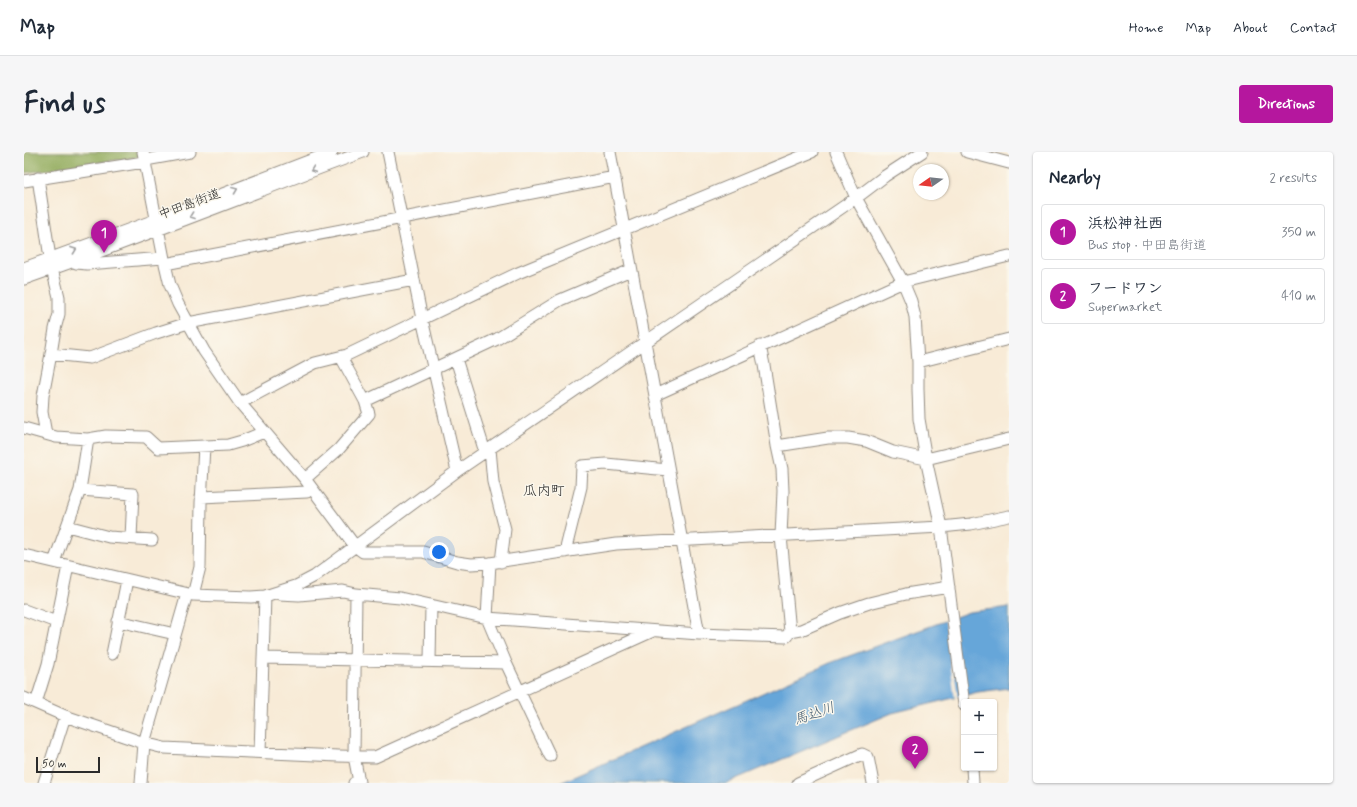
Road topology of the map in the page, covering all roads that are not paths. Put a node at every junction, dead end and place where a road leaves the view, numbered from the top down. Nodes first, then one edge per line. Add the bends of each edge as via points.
1 (190, 152) edge
2 (332, 152) edge
3 (363, 152) edge
4 (388, 152) edge
5 (610, 152) edge
6 (812, 152) edge
7 (836, 152) edge
8 (922, 152) edge
9 (967, 152) edge
10 (143, 157) edge
11 (1009, 163) edge
12 (614, 177) junction
13 (38, 178) junction
14 (24, 180) edge
15 (856, 198) junction
16 (402, 218) junction
17 (156, 224) junction
18 (624, 230) junction
19 (1009, 256) edge
20 (50, 258) junction
21 (164, 261) junction
22 (72, 262) junction
23 (24, 268) edge
24 (52, 269) junction
25 (631, 270) junction
26 (24, 279) edge
27 (414, 280) junction
28 (903, 282) junction
29 (422, 319) junction
30 (188, 323) junction
31 (1009, 339) edge
32 (644, 343) junction
33 (760, 346) junction
34 (51, 354) junction
35 (341, 357) junction
36 (456, 359) junction
37 (918, 362) junction
38 (434, 369) junction
39 (655, 394) junction
40 (365, 401) junction
41 (240, 403) junction
42 (24, 428) edge
43 (264, 432) junction
44 (46, 434) junction
45 (1009, 438) edge
46 (88, 439) junction
47 (204, 446) junction
48 (777, 446) junction
49 (487, 450) junction
50 (926, 459) junction
51 (668, 470) junction
52 (458, 471) junction
53 (308, 483) junction
54 (80, 490) junction
55 (201, 497) junction
56 (1009, 516) edge
57 (67, 526) junction
58 (941, 527) junction
59 (780, 536) junction
60 (131, 538) junction
61 (152, 540) dead end
62 (682, 541) junction
63 (355, 546) junction
64 (565, 552) junction
65 (24, 555) edge
66 (54, 562) junction
67 (495, 563) junction
68 (68, 566) junction
69 (127, 580) junction
70 (949, 588) junction
71 (356, 594) junction
72 (190, 595) junction
73 (270, 595) junction
74 (431, 605) junction
75 (24, 610) edge
76 (488, 618) junction
77 (118, 621) junction
78 (56, 622) junction
79 (654, 631) junction
80 (790, 632) junction
81 (175, 634) junction
82 (699, 634) junction
83 (112, 654) dead end
84 (263, 658) junction
85 (356, 660) junction
86 (430, 662) junction
87 (506, 663) junction
88 (519, 693) junction
89 (24, 698) edge
90 (963, 699) edge
91 (36, 703) junction
92 (65, 716) junction
93 (144, 743) junction
94 (260, 752) junction
95 (354, 756) junction
96 (550, 756) dead end
97 (972, 771) edge
98 (44, 783) edge
99 (141, 783) edge
100 (354, 783) edge
101 (798, 783) edge
102 (873, 783) edge
103 (973, 783) edge

1 - 10 street via 151,160
17 -> 2 street, 中田島街道
3 -> 17 street, 中田島街道
4 - 16 street
5 - 12 street
6 - 18 street
7 - 15 street
8 - 15 street
9 - 11 street
10 - 13 street
10 - 17 street
12 - 16 street
12 - 18 street
13 - 14 street
13 - 20 street
15 - 28 street
15 - 32 street
16 - 21 street
16 - 27 street
20 -> 17 street, 中田島街道
17 - 21 street
17 - 22 street, 中田島街道
18 - 25 street
18 - 29 street via 518,273
19 - 28 street
20 - 23 street, 中田島街道
21 - 22 street via 87,264
21 - 30 street via 173,292
22 - 24 street, 中田島街道
24 - 26 street, 中田島街道
24 - 34 street via 59,298 59,314
25 - 32 street
25 - 36 street via 560,300 498,340
27 - 29 street
27 - 30 street
28 - 33 street
28 - 37 street via 915,317
29 - 35 street
29 - 38 street
30 - 34 street via 90,358
30 - 41 street
31 - 37 street
32 - 39 street
32 - 49 street
33 - 39 street
33 - 48 street
34 - 44 street via 42,412
35 - 40 street
35 - 41 street via 315,364
36 - 38 street
36 - 49 street
37 - 50 street via 919,419
38 - 40 street
38 - 52 street
39 - 51 street
40 - 53 street via 369,414
41 - 43 street
42 - 44 street
43 - 47 street via 228,445
43 - 53 street
44 - 46 street
45 - 50 street
46 - 47 street via 106,436 146,437 158,448
46 - 54 street
47 - 55 street
48 - 50 street via 828,438 848,438
48 - 59 street via 783,491
49 - 52 street
49 - 67 street via 505,529
50 - 58 street
51 - 62 street
51 - 64 street via 606,464 582,466 581,487
52 - 63 street
53 - 55 street via 307,492
53 - 63 street
54 - 57 street
54 - 60 street via 133,494
55 - 72 street via 200,567
56 - 58 street
57 - 60 street via 110,537
57 - 66 street
58 - 59 street
58 - 70 street
59 - 62 street
59 - 80 street
60 - 61 street
62 - 64 street via 616,544
62 - 82 street
63 - 67 street via 363,552 423,552 457,562
63 - 73 street via 315,576
64 - 67 street
65 - 66 street
66 - 68 street
67 - 76 street
68 - 69 street
68 - 78 street
69 - 72 street
69 - 77 street
70 - 80 street via 906,594 869,603
70 - 90 street
71 - 73 street via 343,591
71 - 74 street via 400,598
71 - 85 street
72 - 73 street
72 - 81 street
73 - 84 street
74 - 76 street
74 - 86 street
75 - 78 street
76 - 79 street
76 - 87 street
77 - 81 street
77 - 83 street
78 - 91 street via 48,664
79 - 82 street
79 - 88 street
80 - 82 street via 786,637
81 - 93 street
84 - 85 street
84 - 94 street
85 - 86 street
85 - 95 street
86 - 87 street
87 - 88 street
88 - 95 street via 375,757
88 - 96 street
89 - 91 street
91 - 92 street
92 - 93 street
92 - 98 street
93 - 94 street via 164,748
93 - 99 street
94 - 95 street
95 - 100 street via 359,782
97 - 103 street
101 - 102 street via 862,754 868,757

